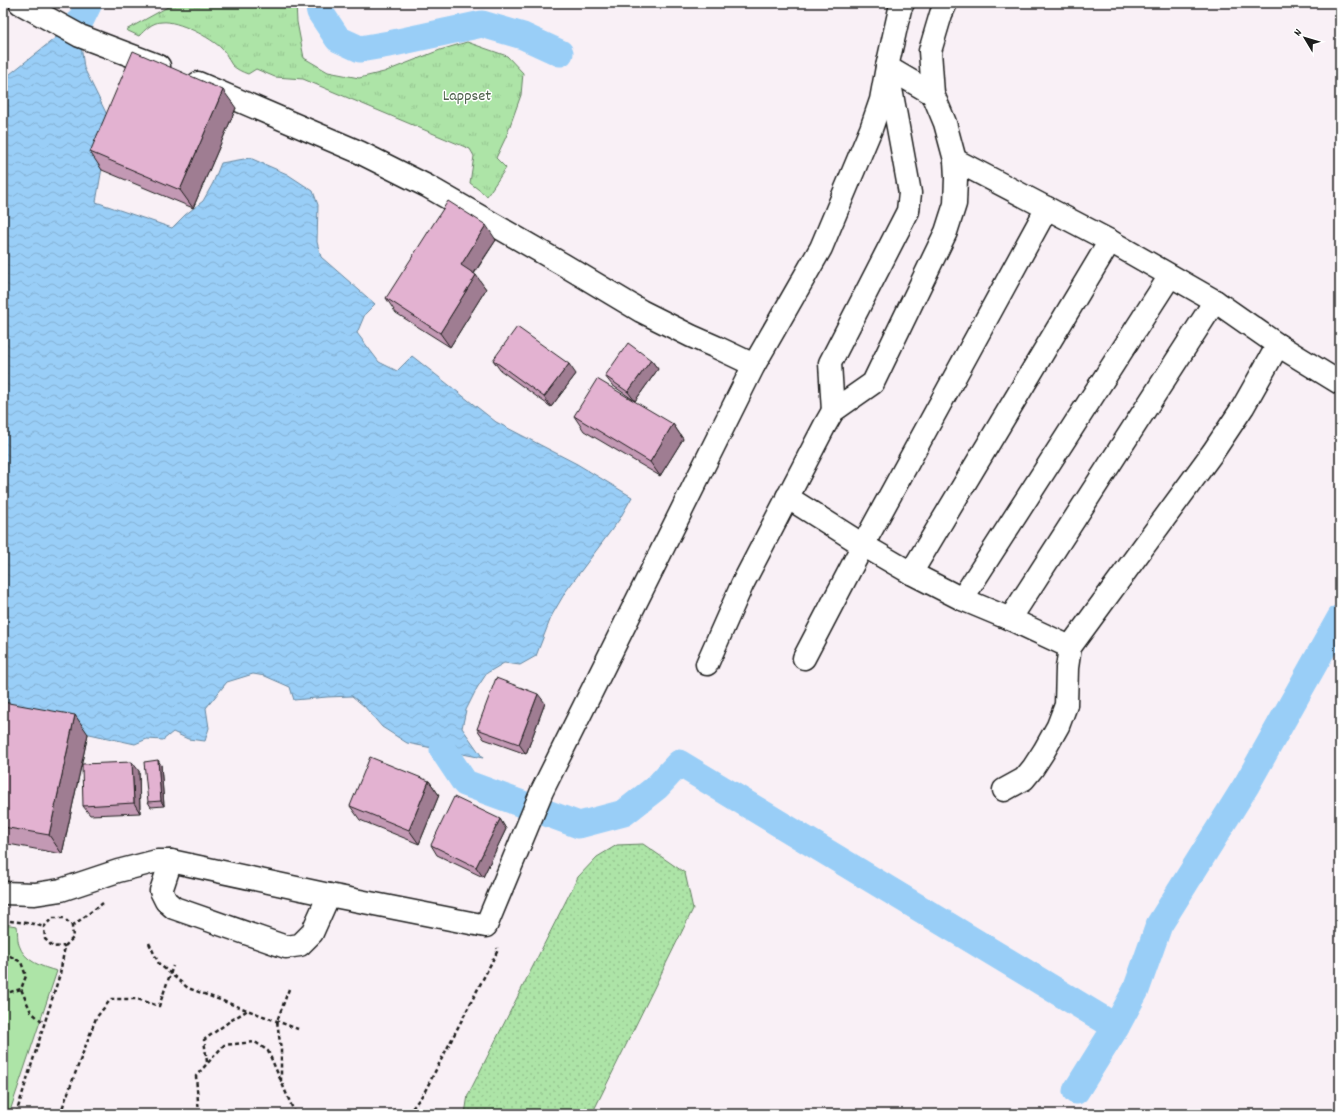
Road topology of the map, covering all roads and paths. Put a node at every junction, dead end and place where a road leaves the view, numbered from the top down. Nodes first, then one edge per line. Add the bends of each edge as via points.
1 (20, 3) edge
2 (903, 3) edge
3 (946, 3) edge
4 (887, 67) junction
5 (933, 94) junction
6 (955, 160) junction
7 (1047, 208) junction
8 (1110, 241) junction
9 (1170, 276) junction
10 (1215, 301) junction
11 (1278, 345) junction
12 (754, 365) junction
13 (1340, 383) edge
14 (833, 411) junction
15 (788, 497) junction
16 (863, 545) junction
17 (911, 573) junction
18 (962, 599) junction
19 (1010, 619) junction
20 (1070, 647) junction
21 (804, 658) dead end
22 (707, 664) dead end
23 (1004, 790) dead end
24 (171, 861) junction
25 (3, 893) edge
26 (329, 895) junction
27 (3, 920) edge
28 (44, 927) junction
29 (149, 943) dead end
30 (65, 946) junction
31 (498, 950) dead end
32 (3, 957) edge
33 (173, 966) dead end
34 (170, 973) junction
35 (21, 989) junction
36 (289, 989) dead end
37 (3, 994) edge
38 (248, 1010) junction
39 (277, 1021) junction
40 (44, 1023) junction
41 (298, 1028) dead end
42 (207, 1062) junction
43 (281, 1081) junction
44 (16, 1114) edge
45 (60, 1114) edge
46 (199, 1114) edge
47 (295, 1114) edge
48 (408, 1114) edge

1 - 12 lane via 80,36 170,70 388,166 434,190 641,311
2 - 4 lane
3 - 5 lane via 930,51
4 - 5 lane
4 - 12 lane via 881,100 871,129 821,248
4 - 14 lane via 910,193 908,211 830,363
5 - 6 lane via 945,123
6 - 7 lane
6 - 14 lane via 955,204 946,232 873,383
7 - 8 lane
7 - 16 lane
8 - 9 lane
8 - 17 lane
9 - 10 lane
9 - 18 lane
10 - 11 lane
10 - 19 lane
11 - 13 lane
11 - 20 lane via 1243,407 1213,452
12 - 26 lane via 542,791 486,926
14 - 15 lane
15 - 16 lane
15 - 22 lane via 742,585
16 - 17 lane
16 - 21 lane
17 - 18 lane
18 - 19 lane
19 - 20 lane
20 - 23 lane via 1066,705 1058,726 1024,780
24 - 25 lane via 157,861 132,867 61,890 35,894
24 - 26 lane
24 - 26 lane via 162,891 166,901 174,908 286,947 300,945 312,933
27 - 28 path
28 - 30 path via 45,939 53,947
28 - 30 path via 52,918 64,918 72,926 73,938
29 - 34 path via 159,964
30 - 40 path via 60,974
31 - 48 path via 424,1093
32 - 35 path via 10,956 22,962 26,976
33 - 34 path
34 - 38 path via 188,988
34 - 45 path via 159,1006 136,999 112,1000 96,1018
35 - 37 path
35 - 40 path via 31,1012
36 - 39 path
38 - 39 path
38 - 42 path via 204,1040
39 - 41 path
39 - 43 path via 281,1050
40 - 44 path
42 - 43 path via 224,1045 255,1042 268,1051
42 - 46 path via 196,1076
43 - 47 path

